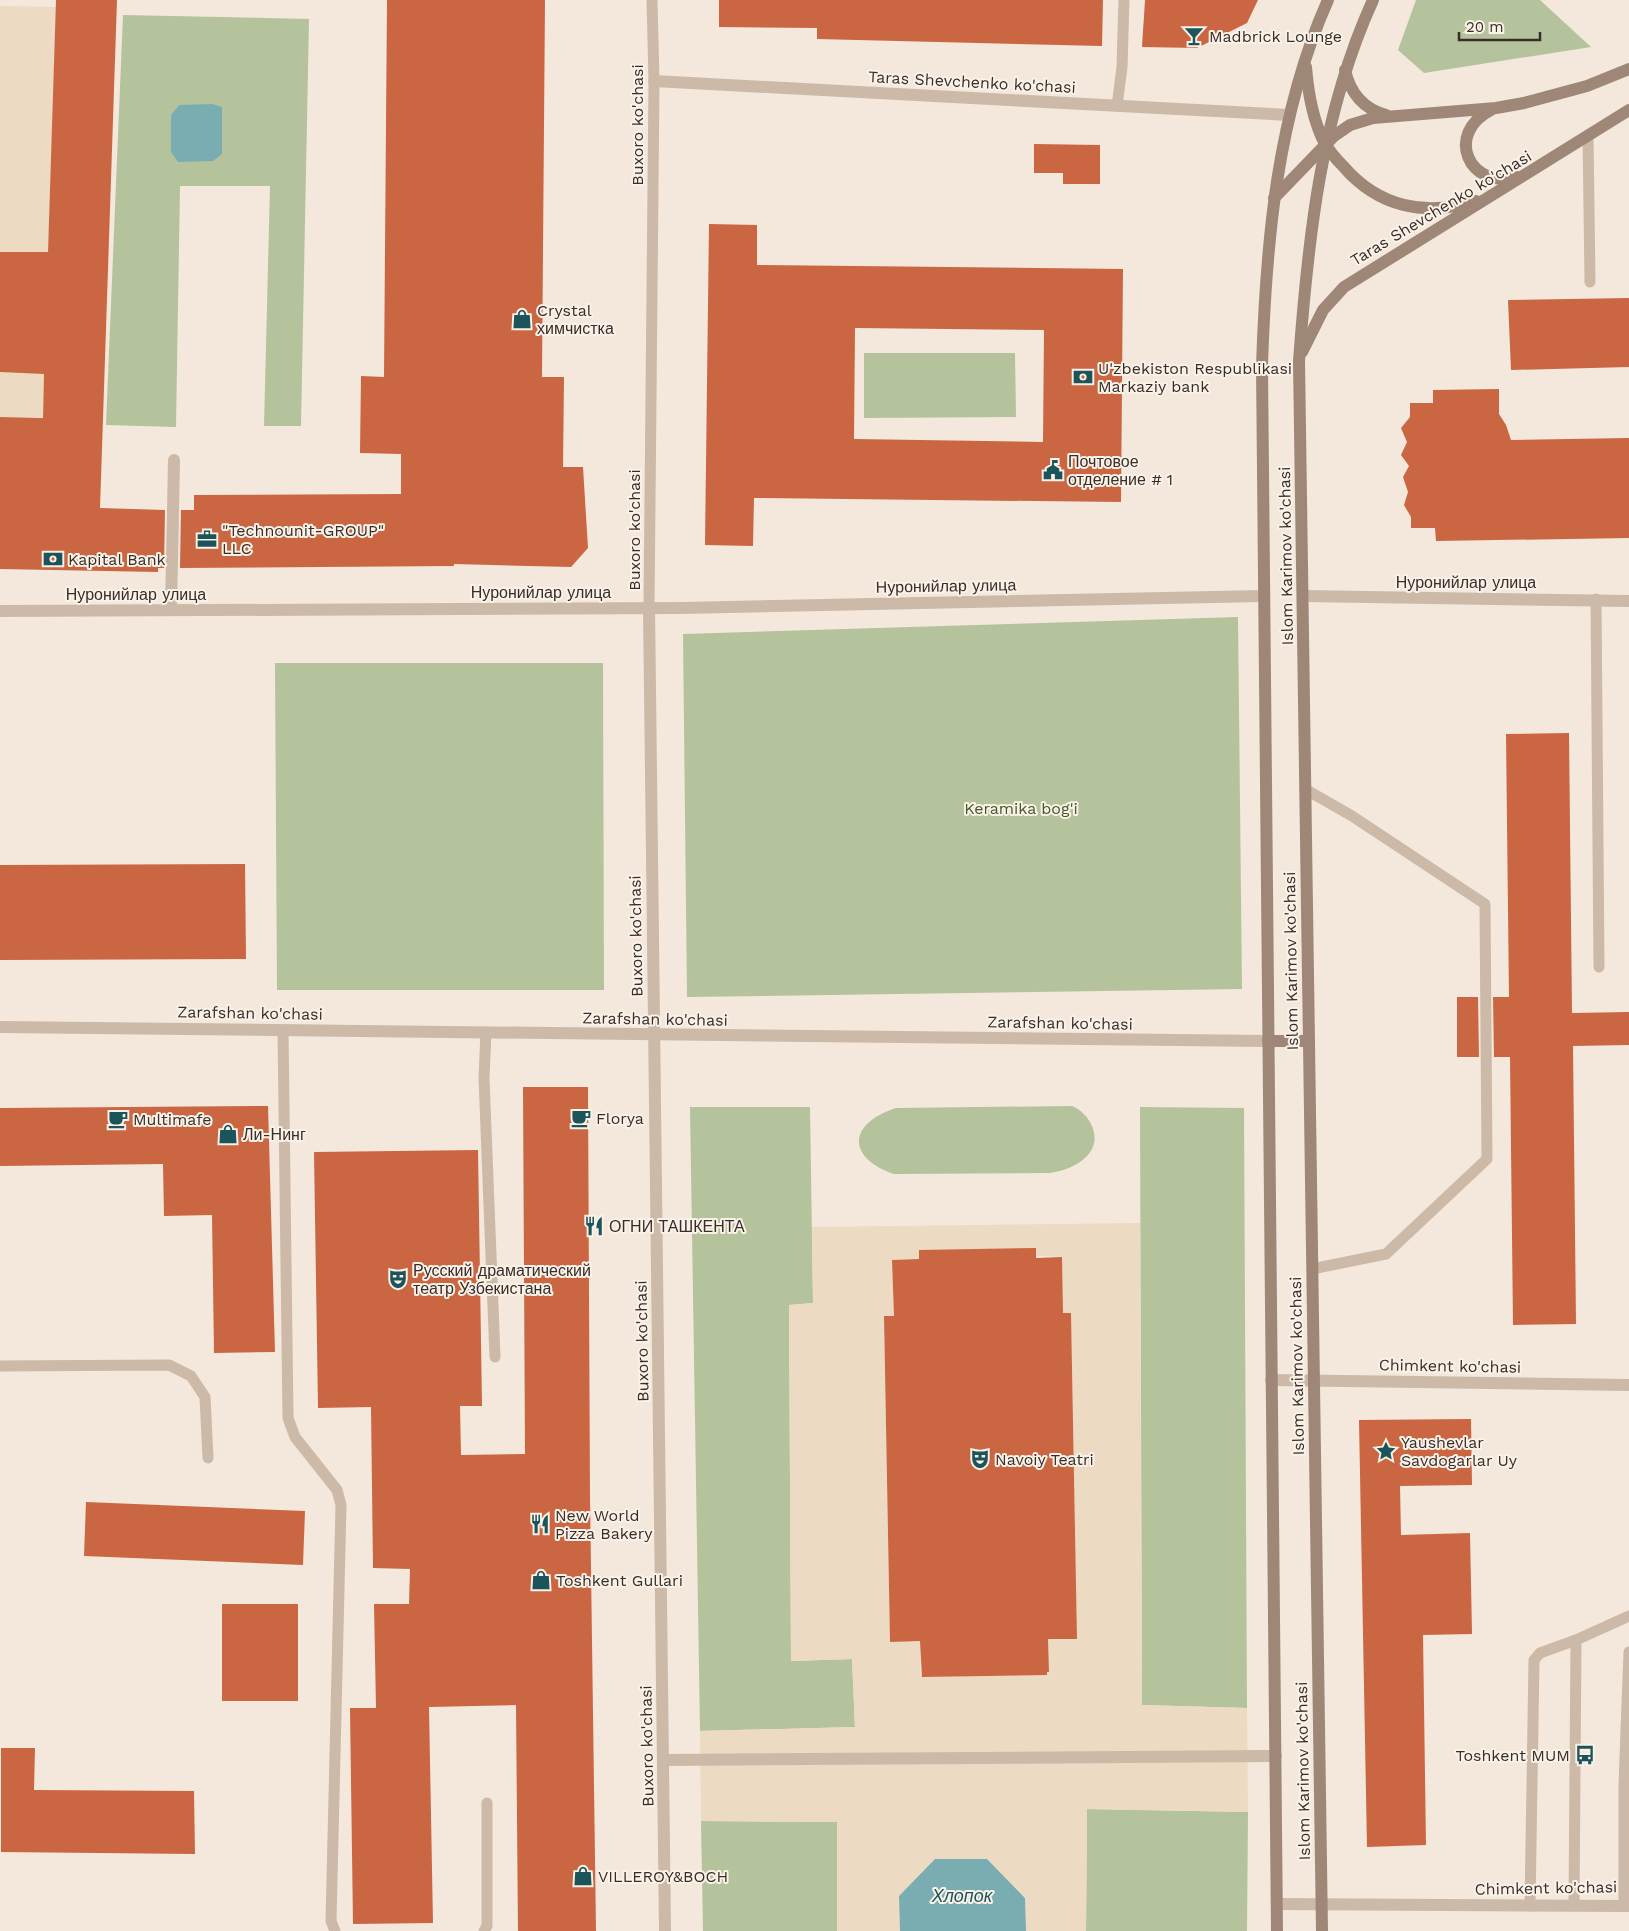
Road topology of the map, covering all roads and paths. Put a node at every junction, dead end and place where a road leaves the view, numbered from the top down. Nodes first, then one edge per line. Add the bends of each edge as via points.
1 (652, 0) edge
2 (1124, 0) edge
3 (1328, 0) edge
4 (1372, 0) edge
5 (1306, 57) junction
6 (1345, 69) junction
7 (1629, 69) edge
8 (654, 81) junction
9 (1117, 106) junction
10 (1496, 108) junction
11 (1629, 110) edge
12 (1289, 115) junction
13 (1394, 117) junction
14 (1588, 136) junction
15 (1325, 144) junction
16 (1527, 174) junction
17 (1490, 196) junction
18 (1274, 198) junction
19 (1590, 282) dead end
20 (1299, 361) junction
21 (174, 460) dead end
22 (1263, 596) junction
23 (1303, 596) junction
24 (1596, 599) junction
25 (1629, 600) edge
26 (649, 608) junction
27 (171, 610) junction
28 (0, 611) edge
29 (1305, 788) junction
30 (1599, 967) dead end
31 (0, 1027) edge
32 (283, 1030) junction
33 (486, 1032) junction
34 (653, 1035) junction
35 (1268, 1041) junction
36 (1309, 1041) junction
37 (1312, 1269) junction
38 (495, 1357) dead end
39 (0, 1366) edge
40 (1271, 1380) junction
41 (1314, 1381) junction
42 (1629, 1385) edge
43 (208, 1458) dead end
44 (1629, 1616) edge
45 (1576, 1640) junction
46 (1629, 1652) edge
47 (1276, 1756) junction
48 (664, 1760) junction
49 (486, 1803) dead end
50 (1277, 1904) junction
51 (1322, 1904) junction
52 (1530, 1906) junction
53 (1574, 1906) junction
54 (1626, 1906) edge
55 (335, 1931) edge
56 (484, 1931) edge
57 (665, 1931) edge
58 (1277, 1931) edge
59 (1322, 1931) edge

1 - 8 lane, Buxoro ko'chasi
2 - 9 lane
3 - 5 main road, Islom Karimov ko'chasi
4 - 6 main road, Islom Karimov ko'chasi
5 - 12 main road, Islom Karimov ko'chasi
5 - 15 main road via 1314,113
6 - 13 main road via 1361,102 1376,112
6 - 15 main road, Islom Karimov ko'chasi
7 - 10 main road via 1553,97
8 - 9 street, Taras Shevchenko ko'chasi
8 - 26 lane, Buxoro ko'chasi
9 - 12 street, Taras Shevchenko ko'chasi
10 - 13 main road
10 - 16 main road via 1475,120 1469,130 1465,142 1469,160 1491,178 1504,180
11 - 14 main road, Taras Shevchenko ko'chasi
12 - 18 main road, Islom Karimov ko'chasi
13 - 15 main road via 1373,118 1350,125
14 - 16 main road, Taras Shevchenko ko'chasi
14 - 19 lane
15 - 17 main road via 1359,183 1389,202 1442,207 1463,205
15 - 18 main road
15 - 20 main road, Islom Karimov ko'chasi via 1309,243
16 - 17 main road, Taras Shevchenko ko'chasi
17 - 20 main road, Taras Shevchenko ko'chasi via 1344,287 1324,310
18 - 22 main road, Islom Karimov ko'chasi via 1262,348
20 - 23 main road, Islom Karimov ko'chasi
21 - 27 street
22 - 26 street, Нуронийлар улица
22 - 35 main road, Islom Karimov ko'chasi
23 - 24 street, Нуронийлар улица
23 - 29 main road, Islom Karimov ko'chasi
24 - 25 street, Нуронийлар улица
24 - 30 lane
26 - 27 street, Нуронийлар улица
26 - 34 street, Buxoro ko'chasi
27 - 28 street, Нуронийлар улица
29 - 36 main road, Islom Karimov ko'chasi
29 - 37 lane via 1484,904 1487,1160 1386,1254
31 - 32 street, Zarafshan ko'chasi
32 - 33 street, Zarafshan ko'chasi
32 - 55 lane via 288,1418 295,1437 337,1490 341,1505 331,1921
33 - 34 street, Zarafshan ko'chasi
33 - 38 lane via 484,1078
34 - 35 street, Zarafshan ko'chasi
34 - 48 street, Buxoro ko'chasi
35 - 36 main road, Zarafshan ko'chasi
35 - 40 main road, Islom Karimov ko'chasi
36 - 37 main road, Islom Karimov ko'chasi
37 - 41 main road, Islom Karimov ko'chasi
39 - 43 lane via 169,1365 191,1376 205,1397
40 - 41 street, Chimkent ko'chasi
40 - 47 main road, Islom Karimov ko'chasi
41 - 42 street, Chimkent ko'chasi
41 - 51 main road, Islom Karimov ko'chasi
44 - 45 lane
45 - 52 lane via 1540,1653 1534,1660
45 - 53 lane
46 - 54 lane, Chimkent ko'chasi via 1624,1784
47 - 48 street
47 - 50 main road, Islom Karimov ko'chasi
48 - 57 street, Buxoro ko'chasi
49 - 56 lane via 487,1926
50 - 51 street, Chimkent ko'chasi
50 - 58 main road, Islom Karimov ko'chasi
51 - 52 street, Chimkent ko'chasi
51 - 59 main road, Islom Karimov ko'chasi
52 - 53 street, Chimkent ko'chasi
53 - 54 street, Chimkent ko'chasi

